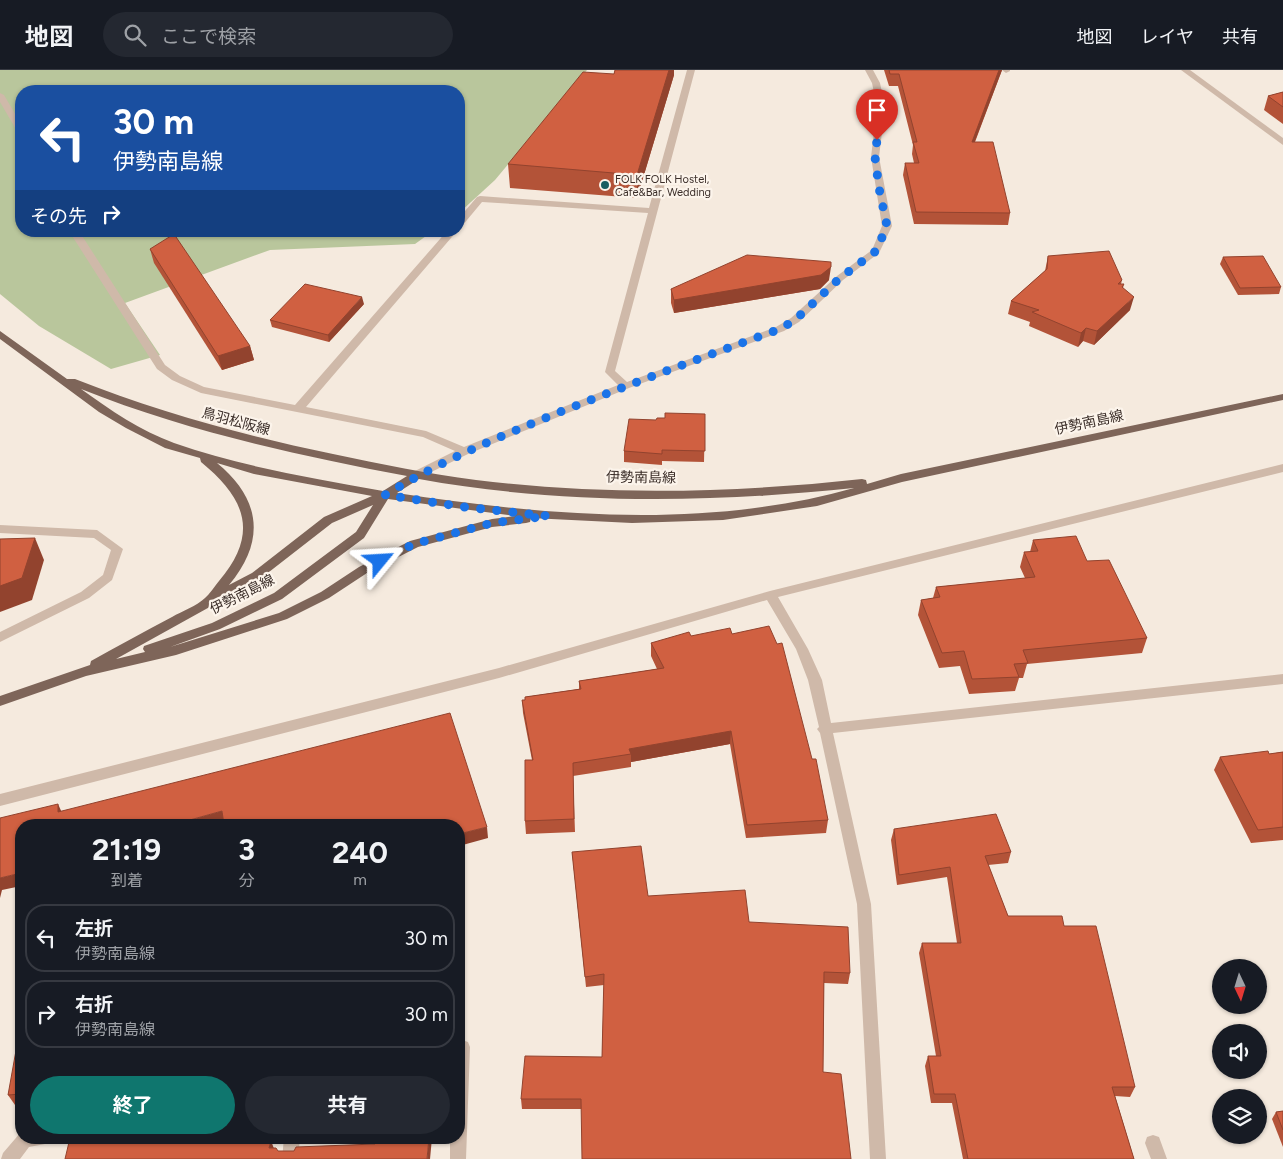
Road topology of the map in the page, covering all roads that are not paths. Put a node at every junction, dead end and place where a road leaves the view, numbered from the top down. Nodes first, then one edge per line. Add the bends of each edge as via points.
1 (691, 70) edge
2 (869, 70) edge
3 (1185, 70) edge
4 (0, 95) edge
5 (15, 121) edge
6 (1283, 142) edge
7 (652, 211) junction
8 (465, 217) edge
9 (78, 237) edge
10 (447, 237) edge
11 (0, 334) edge
12 (54, 374) junction
13 (625, 386) junction
14 (1283, 397) edge
15 (298, 409) junction
16 (196, 452) junction
17 (464, 452) junction
18 (1283, 468) edge
19 (417, 475) junction
20 (901, 478) junction
21 (385, 495) junction
22 (548, 516) junction
23 (0, 529) edge
24 (770, 596) junction
25 (203, 606) junction
26 (0, 636) edge
27 (80, 672) junction
28 (1283, 679) edge
29 (0, 701) edge
30 (824, 729) junction
31 (0, 800) edge
32 (20, 1144) edge
33 (291, 1144) edge
34 (459, 1144) edge
35 (8, 1159) edge
36 (290, 1159) edge
37 (458, 1159) edge
38 (878, 1159) edge

1 - 7 street
2 - 13 street via 876,83 880,107 875,157 887,226 876,251 780,329
3 - 6 street
4 - 5 street
7 - 8 street via 480,199
7 - 13 street via 610,372
9 - 15 street via 161,367 201,390
10 - 15 street
11 - 12 main road, 鳥羽松阪線
12 - 16 main road, 鳥羽松阪線 via 130,426
12 - 19 main road, 鳥羽松阪線 via 182,422 271,445
13 - 17 street
14 - 20 main road, 伊勢南島線
15 - 17 street via 426,434
16 - 21 main road, 鳥羽松阪線 via 254,470
16 - 25 main road via 218,468 236,488 250,518 241,557 227,581
17 - 19 street
18 - 24 street
19 - 20 main road, 伊勢南島線 via 561,491 707,494 810,489
19 - 21 main road, 伊勢南島線
20 - 22 main road, 伊勢南島線 via 817,502 723,516 632,519
21 - 22 main road, 伊勢南島線
21 - 25 main road, 伊勢南島線 via 328,520 256,576
21 - 27 main road, 伊勢南島線 via 360,535 278,596 216,626
22 - 27 main road via 492,523 414,544 283,616 176,650
23 - 26 street via 97,534 117,550 108,577 85,595
24 - 30 street via 802,648 815,680
24 - 31 street via 499,673
25 - 27 main road, 伊勢南島線
27 - 29 main road, 伊勢南島線
28 - 30 street
30 - 38 street via 864,904
32 - 35 street
33 - 36 street
34 - 37 street

